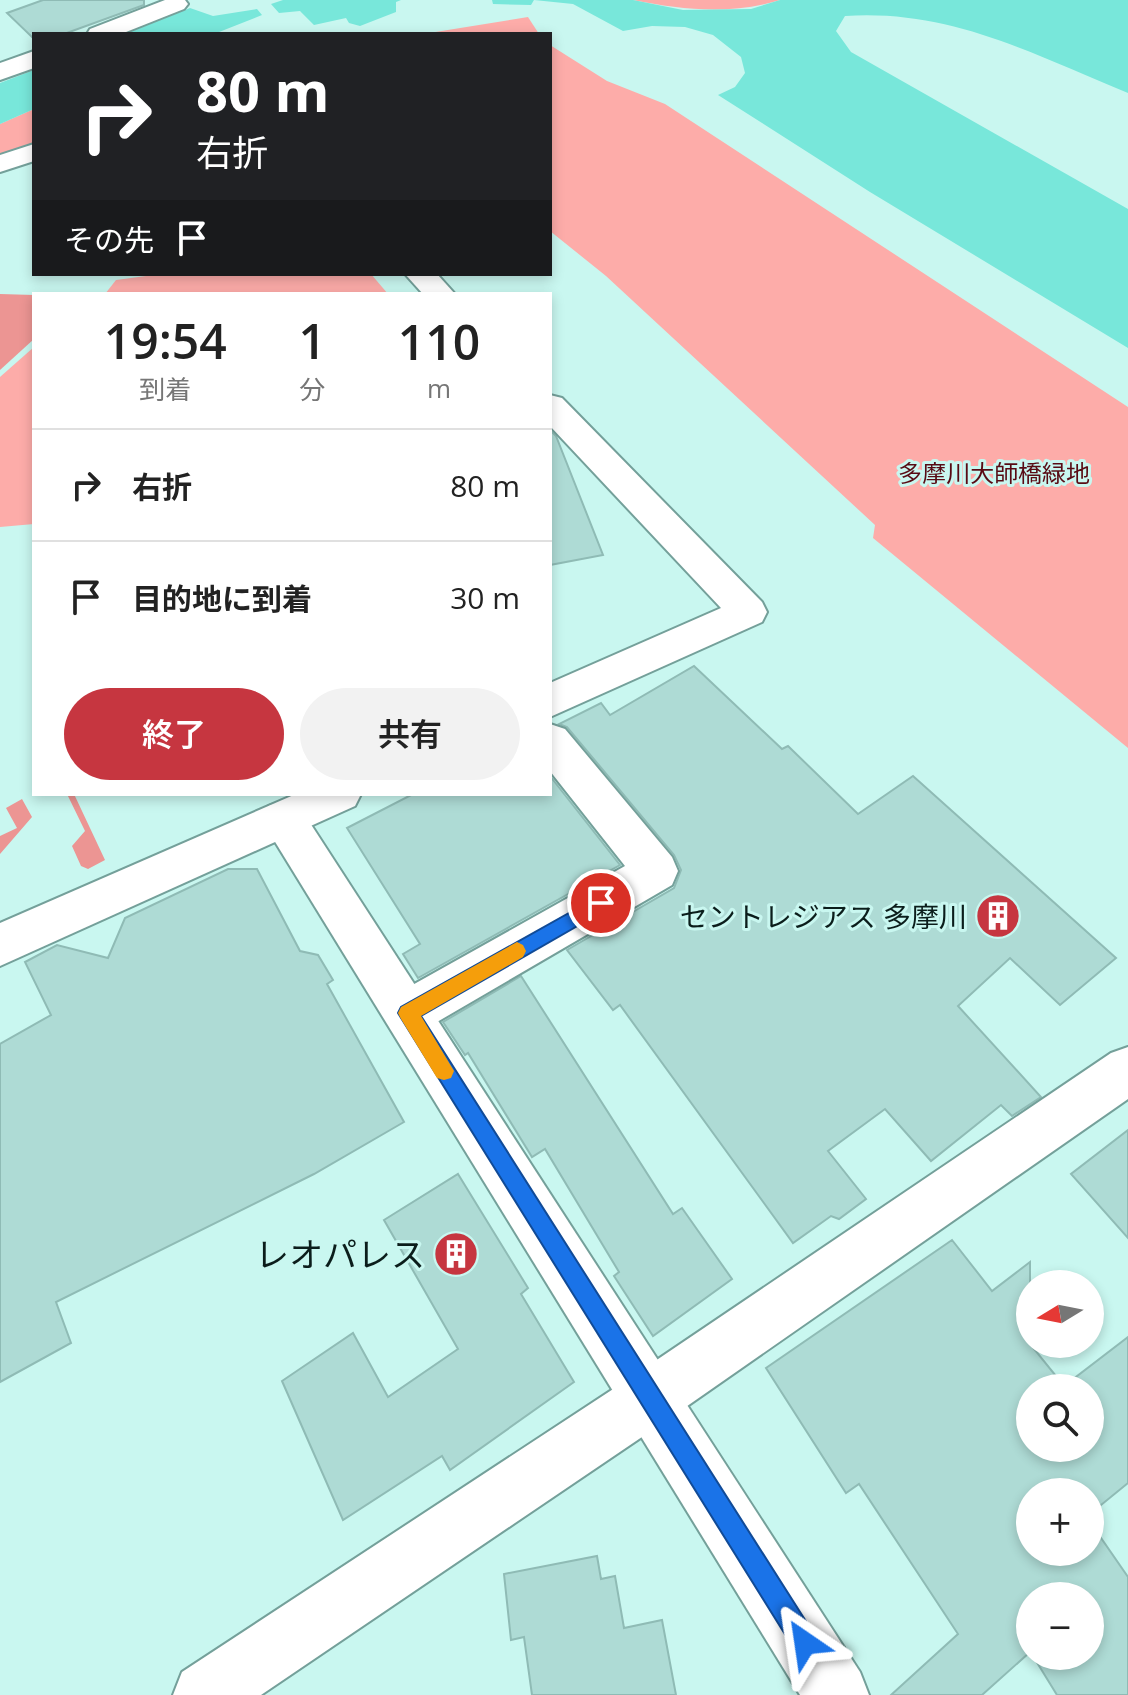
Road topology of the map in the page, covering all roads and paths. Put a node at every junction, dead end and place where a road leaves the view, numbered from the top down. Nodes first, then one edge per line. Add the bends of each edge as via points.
1 (176, 4) dead end
2 (104, 32) edge
3 (32, 60) edge
4 (0, 72) edge
5 (32, 153) edge
6 (0, 164) edge
7 (422, 276) edge
8 (438, 292) edge
9 (552, 408) edge
10 (552, 700) edge
11 (552, 743) edge
12 (336, 796) edge
13 (284, 819) junction
14 (0, 945) edge
15 (408, 1013) junction
16 (1128, 1070) edge
17 (650, 1398) junction
18 (205, 1695) edge
19 (837, 1695) edge

1 - 2 street
3 - 4 street
5 - 6 street
7 - 8 street
9 - 10 street via 748,612
11 - 15 street via 656,871
12 - 13 street
13 - 14 street
13 - 15 street
15 - 17 street
16 - 17 street
17 - 18 street
17 - 19 street

